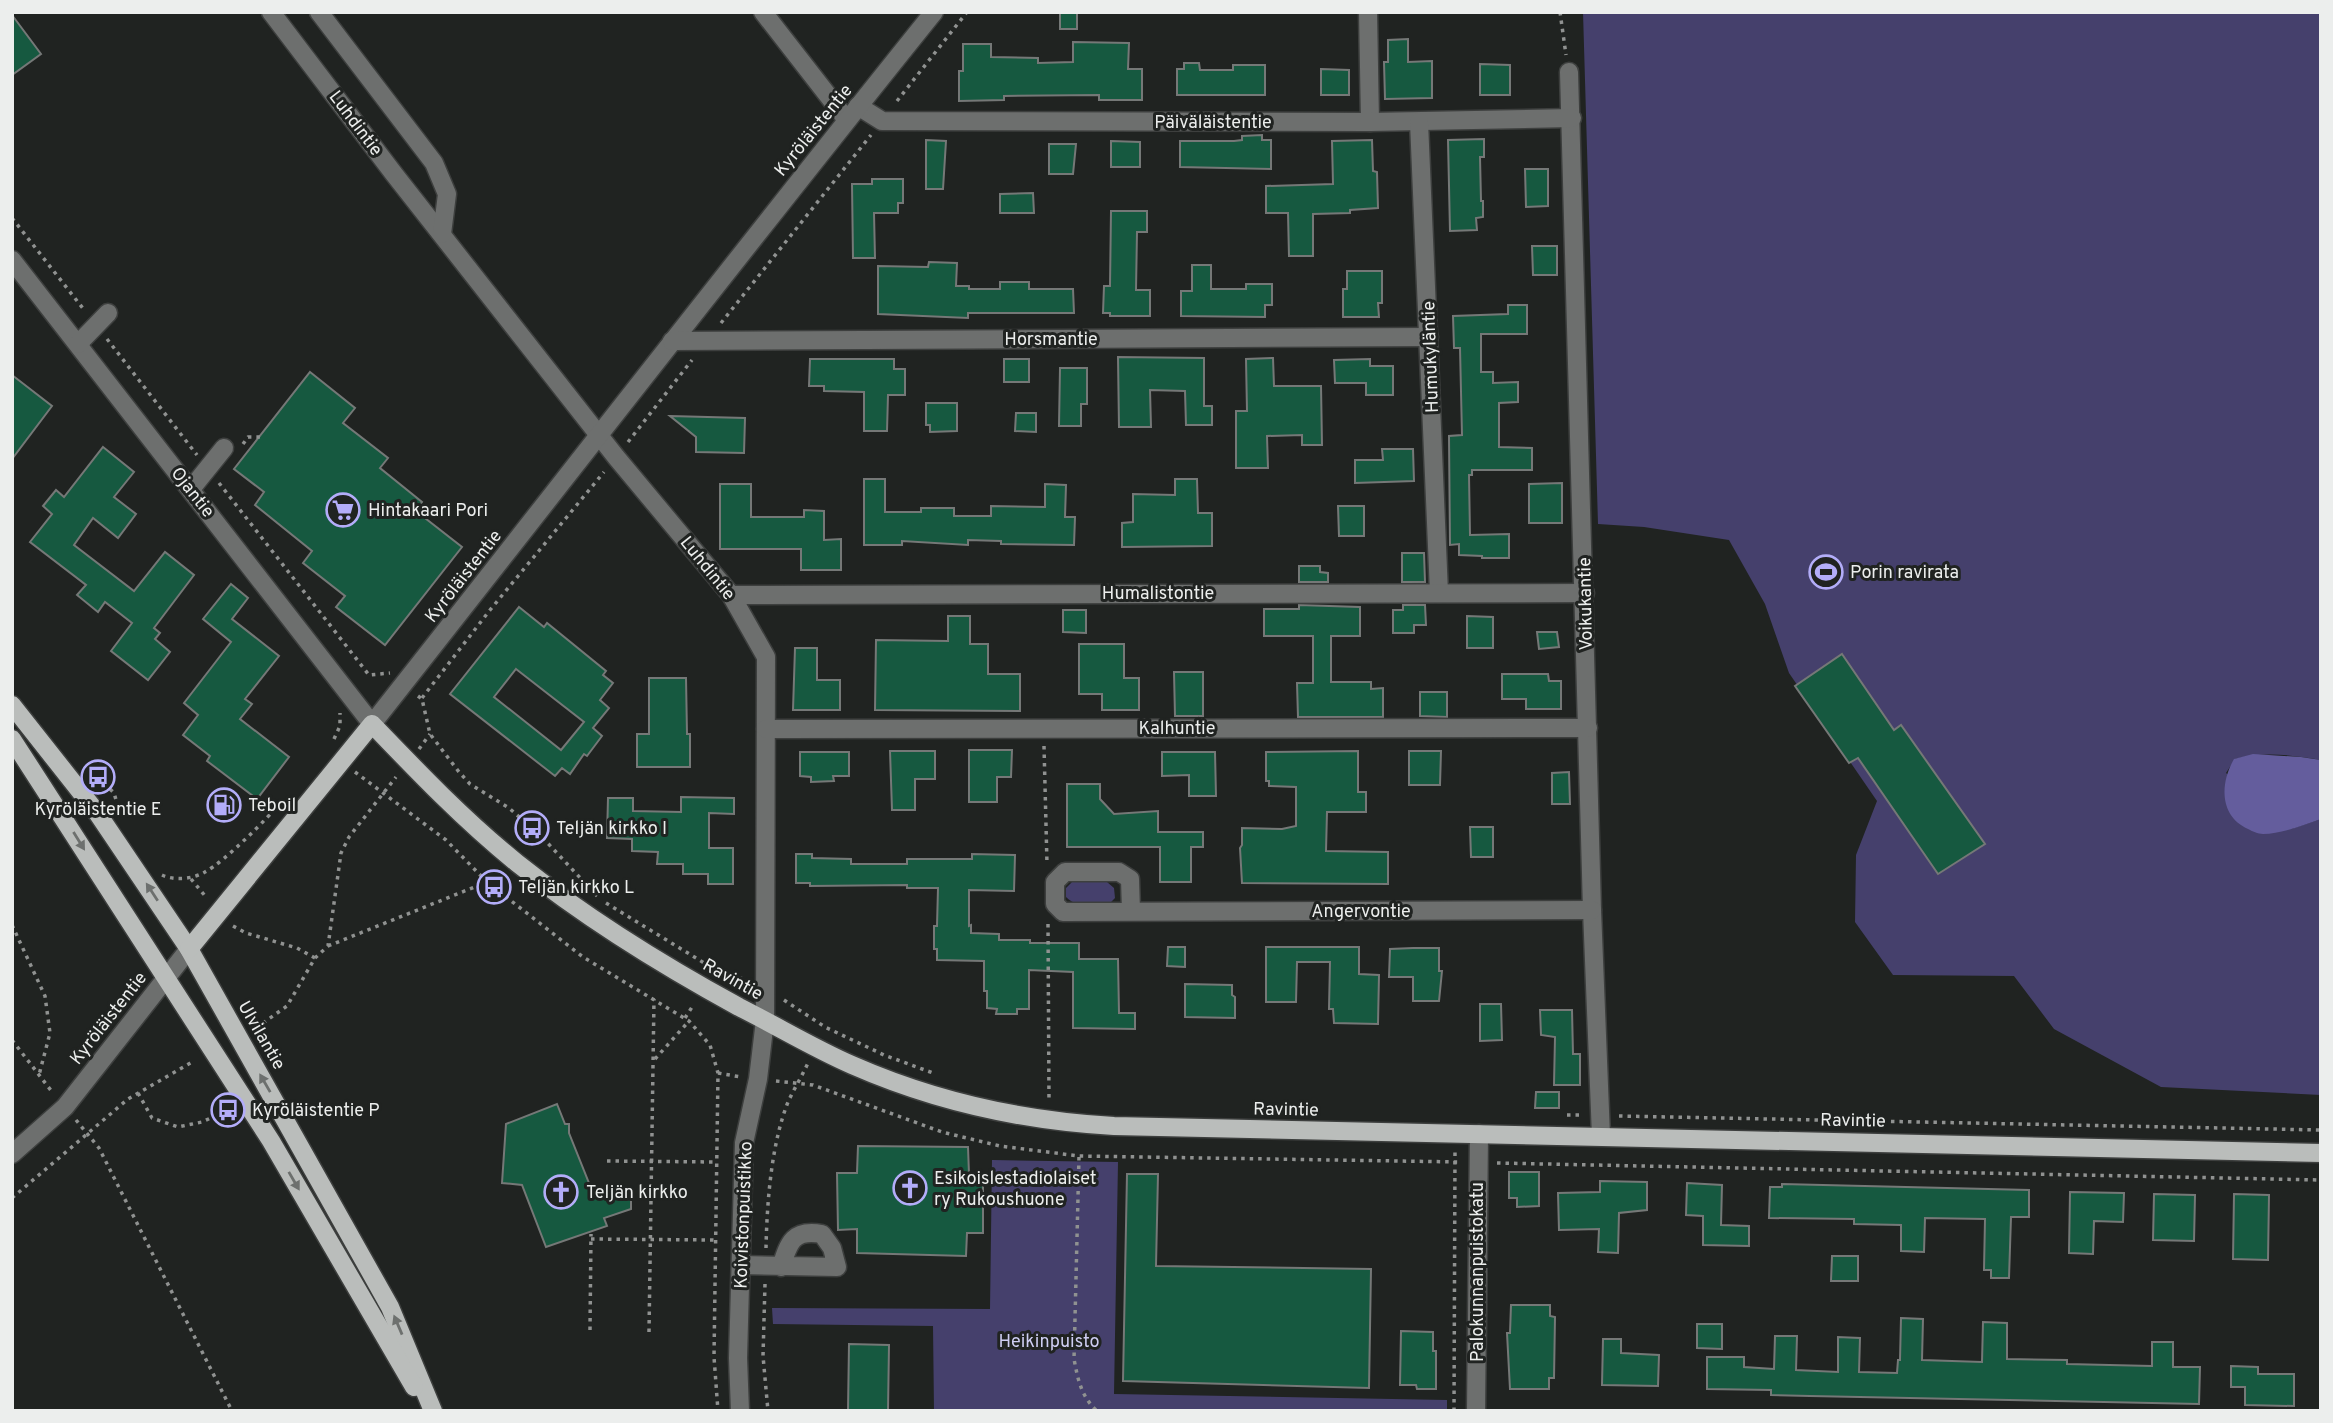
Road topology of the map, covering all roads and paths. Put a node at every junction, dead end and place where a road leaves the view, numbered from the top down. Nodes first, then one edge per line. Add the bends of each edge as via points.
1 (271, 12) edge
2 (319, 12) edge
3 (763, 12) edge
4 (934, 12) edge
5 (1368, 12) edge
6 (1560, 12) edge
7 (1569, 72) joint
8 (853, 113) junction
9 (1572, 118) junction
10 (1370, 122) junction
11 (1419, 122) junction
12 (442, 234) junction
13 (12, 260) edge
14 (108, 313) dead end
15 (1429, 337) junction
16 (672, 341) junction
17 (78, 344) junction
18 (601, 435) junction
19 (224, 448) dead end
20 (191, 489) junction
21 (1439, 593) junction
22 (1585, 593) junction
23 (732, 594) junction
24 (422, 699) dead end
25 (12, 705) edge
26 (340, 710) dead end
27 (372, 724) junction
28 (1588, 728) junction
29 (766, 729) junction
30 (430, 734) junction
31 (12, 739) edge
32 (334, 740) dead end
33 (408, 762) junction
34 (98, 777) dead end
35 (382, 793) junction
36 (284, 800) dead end
37 (122, 819) dead end
38 (159, 873) dead end
39 (191, 878) junction
40 (487, 882) junction
41 (1592, 910) junction
42 (1130, 911) dead end
43 (218, 912) junction
44 (12, 925) edge
45 (328, 946) junction
46 (189, 949) junction
47 (315, 958) junction
48 (166, 978) junction
49 (764, 987) junction
50 (654, 999) junction
51 (765, 1020) junction
52 (689, 1021) junction
53 (825, 1027) junction
54 (256, 1028) dead end
55 (12, 1040) edge
56 (814, 1048) junction
57 (653, 1060) junction
58 (194, 1061) dead end
59 (39, 1075) junction
60 (942, 1076) dead end
61 (138, 1094) junction
62 (65, 1107) junction
63 (228, 1110) dead end
64 (1561, 1115) dead end
65 (1600, 1116) junction
66 (2321, 1130) edge
67 (87, 1133) junction
68 (1455, 1133) junction
69 (1479, 1133) junction
70 (1601, 1136) junction
71 (2321, 1153) edge
72 (12, 1154) edge
73 (1079, 1156) dead end
74 (607, 1161) dead end
75 (652, 1161) junction
76 (717, 1162) junction
77 (12, 1198) edge
78 (650, 1240) junction
79 (716, 1240) junction
80 (741, 1265) junction
81 (773, 1266) junction
82 (590, 1330) dead end
83 (649, 1332) dead end
84 (232, 1411) edge
85 (428, 1411) edge
86 (433, 1411) edge
87 (718, 1411) edge
88 (740, 1411) edge
89 (768, 1411) edge
90 (1097, 1411) edge
91 (1454, 1411) edge
92 (1476, 1411) edge

1 - 12 street, Luhdintie
2 - 12 street via 434,163 447,194
3 - 8 street
4 - 8 street, Kyröläistentie
5 - 10 street
6 - 7 path
7 - 9 street, Voikukantie
8 - 10 street, Päiväläistentie via 882,121
8 - 16 street, Kyröläistentie
9 - 11 street, Päiväläistentie
9 - 22 street, Voikukantie
10 - 11 street, Päiväläistentie
11 - 15 street, Humukyläntie
12 - 18 street, Luhdintie
13 - 17 street, Ojantie
14 - 17 street
15 - 16 street, Horsmantie
15 - 21 street, Humukyläntie
16 - 18 street, Kyröläistentie
17 - 20 street, Ojantie
18 - 23 street, Luhdintie
18 - 27 street, Kyröläistentie
19 - 20 street
20 - 27 street, Ojantie
21 - 22 street, Humalistontie
21 - 23 street, Humalistontie
22 - 28 street, Voikukantie
23 - 29 street, Luhdintie via 766,657
24 - 30 path
46 -> 25 main road, Ulvilantie via 98,814
26 - 32 path
27 - 33 main road, Ravintie
27 - 43 main road, Kyröläistentie
28 - 29 street, Kalhuntie
28 - 41 street, Voikukantie
29 - 49 street, Luhdintie
30 - 33 path
30 - 49 path via 470,784 509,808 541,836 599,898 714,969
31 -> 48 main road
33 - 35 path
33 - 51 main road, Ravintie via 468,821 569,901 652,957
34 - 37 path via 114,793
35 - 40 path via 446,840
35 - 45 path via 341,853
36 - 39 path via 207,872
38 - 39 path
39 - 43 path
40 - 45 path
40 - 50 path via 583,957
41 - 42 street, Angervontie
41 - 65 street, Voikukantie
43 - 46 main road, Kyröläistentie
43 - 47 path via 235,928
44 - 59 path via 46,996 50,1033
45 - 47 path
46 - 48 street, Kyröläistentie
86 -> 46 main road, Ulvilantie via 390,1307
47 - 54 path via 287,1006
48 - 62 street, Kyröläistentie
48 -> 85 main road via 271,1141
49 - 51 street, Luhdintie
49 - 53 path
50 - 52 path
50 - 57 path
51 - 56 main road, Ravintie
51 - 80 street, Koivistonpuistikko via 744,1143
52 - 57 path
52 - 76 path via 710,1045 719,1073
53 - 56 path
53 - 60 path
55 - 59 path
56 - 68 main road, Ravintie via 953,1100 1065,1122
56 - 81 path via 778,1137 767,1220
57 - 75 path
58 - 61 path
59 - 62 path
61 - 63 path via 152,1118 178,1127
61 - 67 path
62 - 67 path
62 - 72 street, Kyröläistentie
64 - 65 path
65 - 66 path
65 - 70 street, Voikukantie
67 - 77 path
67 - 84 path via 99,1147
68 - 69 main road, Ravintie
68 - 91 path
69 - 70 main road, Ravintie
69 - 92 street, Palokunnanpuistokatu
70 - 71 main road, Ravintie
73 - 90 path via 1074,1359 1086,1401
74 - 75 path
75 - 76 path
75 - 78 path
76 - 79 path
78 - 79 path
78 - 82 path via 591,1236
78 - 83 path
79 - 87 path
80 - 81 street
80 - 88 street, Koivistonpuistikko
81 - 89 path via 763,1356

